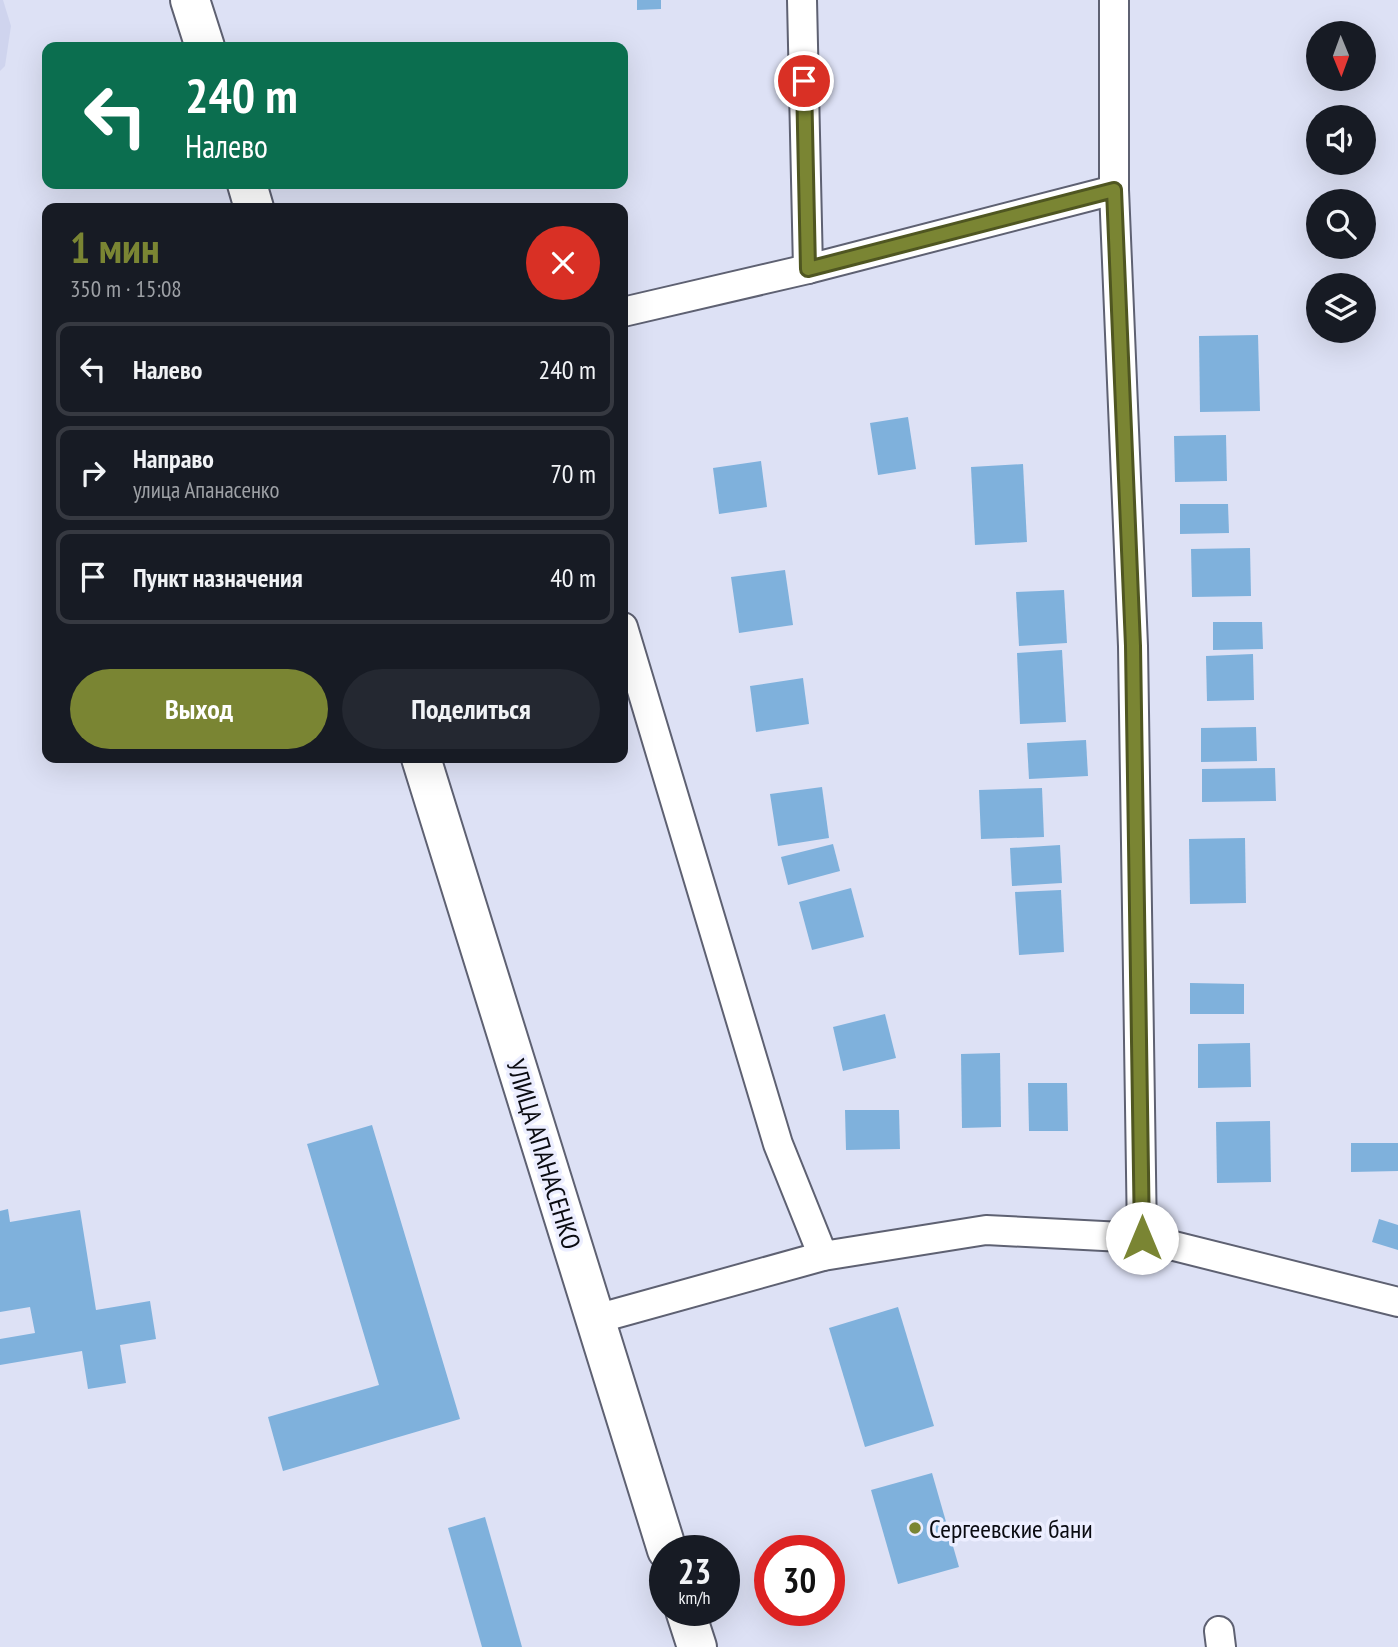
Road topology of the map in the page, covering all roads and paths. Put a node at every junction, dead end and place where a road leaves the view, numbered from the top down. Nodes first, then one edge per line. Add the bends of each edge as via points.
1 (190, 0) edge
2 (802, 0) edge
3 (1114, 0) edge
4 (203, 42) edge
5 (1114, 190) junction
6 (808, 269) junction
7 (628, 311) edge
8 (628, 644) edge
9 (423, 763) edge
10 (1142, 1238) junction
11 (823, 1256) junction
12 (1398, 1302) edge
13 (596, 1319) junction
14 (662, 1535) edge
15 (690, 1626) edge
16 (697, 1647) edge

1 - 4 main road
2 - 6 street
3 - 5 street
5 - 6 street
5 - 10 street via 1133,646
6 - 7 street
8 - 11 street via 778,1144
9 - 13 main road, УЛИЦА АПАНАСЕНКО
10 - 11 street via 986,1230
10 - 12 street
11 - 13 street
13 - 14 main road, УЛИЦА АПАНАСЕНКО
15 - 16 main road

